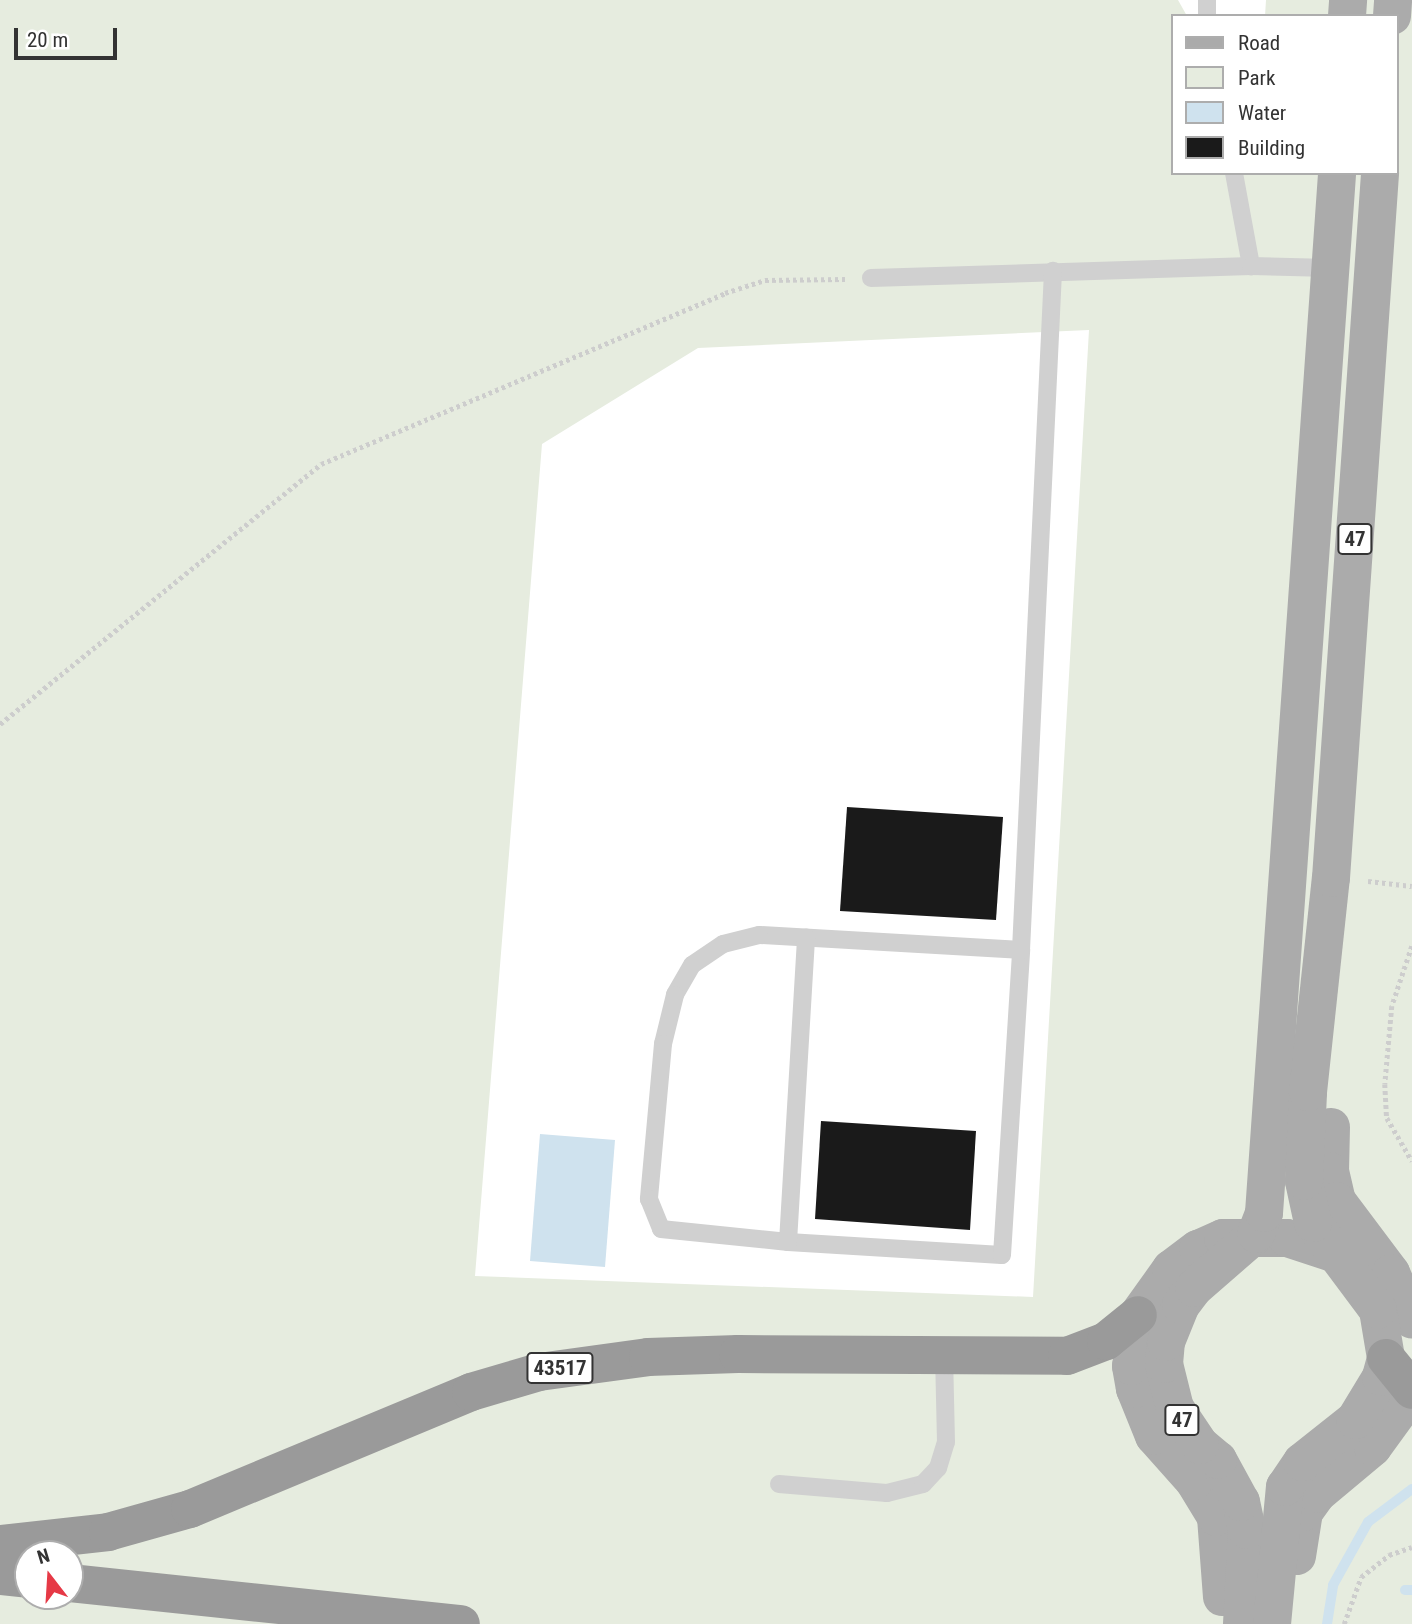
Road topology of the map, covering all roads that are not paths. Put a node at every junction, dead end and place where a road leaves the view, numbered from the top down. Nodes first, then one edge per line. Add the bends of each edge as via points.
1 (1234, 175) edge
2 (1337, 175) edge
3 (1380, 175) edge
4 (1251, 266) junction
5 (1330, 268) junction
6 (1053, 271) junction
7 (871, 278) road end
8 (806, 938) junction
9 (1021, 950) junction
10 (1240, 1236) junction
11 (1341, 1236) junction
12 (788, 1242) junction
13 (1138, 1315) junction
14 (1412, 1320) edge
15 (944, 1357) junction
16 (1386, 1358) junction
17 (1412, 1392) edge
18 (779, 1484) dead end
19 (0, 1544) edge
20 (84, 1584) edge
21 (461, 1624) edge
22 (1220, 1624) edge
23 (1242, 1624) edge
24 (1272, 1624) edge
25 (1292, 1624) edge

1 - 4 lane
2 - 5 main road, 47
3 - 11 main road, 47 via 1329,891 1330,1171
4 - 5 lane
4 - 6 lane
5 - 10 main road, 47 via 1264,1213
6 - 7 lane
6 - 9 lane
8 - 9 lane
8 - 12 lane
8 - 12 lane via 759,935 723,944 692,965 675,995 663,1044 649,1199 661,1229
9 - 12 lane via 1002,1255
10 - 11 main road via 1313,1243
10 - 13 main road, 47 via 1198,1249 1171,1269
10 - 23 main road, 47 via 1181,1305 1172,1322 1164,1364 1175,1408 1224,1468 1241,1502 1247,1530
11 - 14 main road, 47 via 1391,1273
11 - 16 main road, 47 via 1378,1310
13 - 15 highway, 43517 via 1106,1341 1068,1356
13 - 22 main road, 47 via 1131,1366 1143,1416 1216,1517
15 - 18 lane via 946,1442 938,1468 923,1484 887,1493
15 - 19 highway, 43517 via 661,1357 551,1370 471,1392 190,1509 108,1532
16 - 17 highway
16 - 24 main road via 1381,1377 1355,1420 1302,1462 1285,1487
17 - 25 main road via 1373,1447 1338,1472 1304,1512
20 - 21 highway

